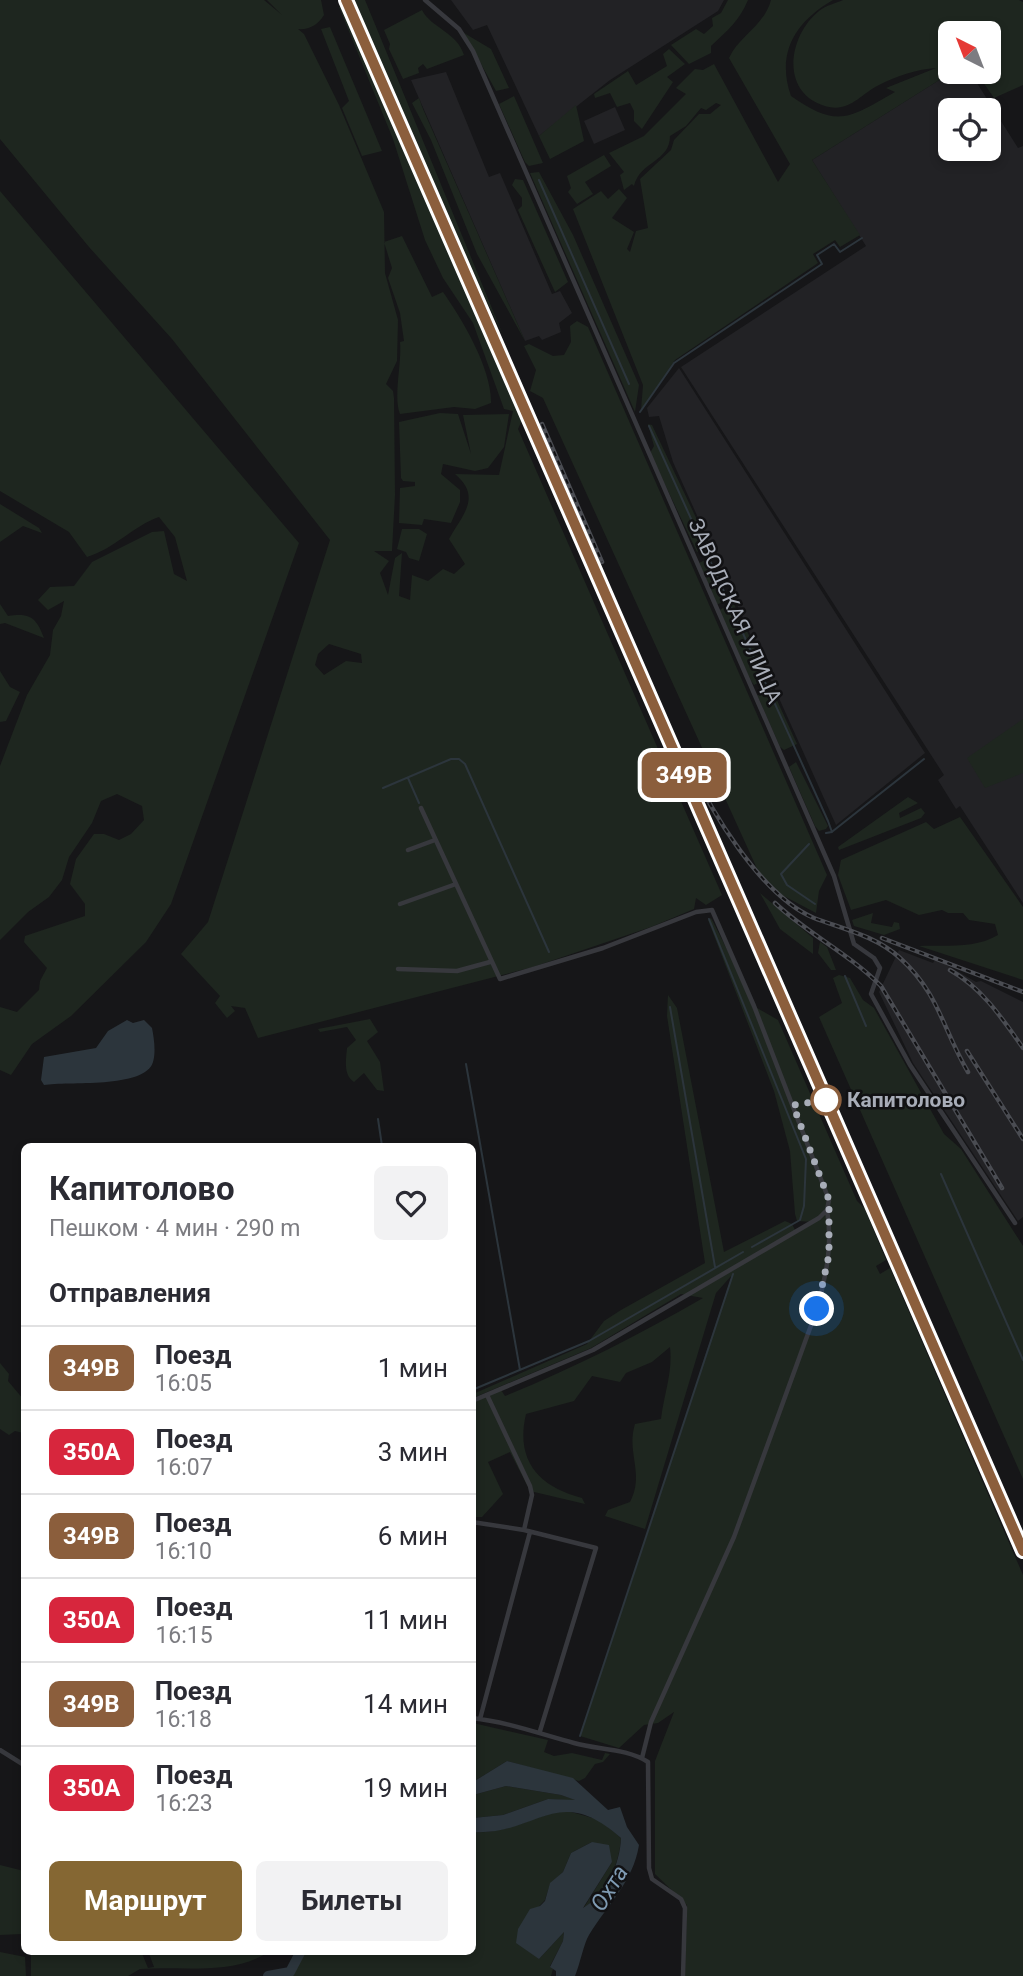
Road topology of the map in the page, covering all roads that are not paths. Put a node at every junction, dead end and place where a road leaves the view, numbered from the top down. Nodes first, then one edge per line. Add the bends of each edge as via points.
1 (425, 0) edge
2 (421, 808) dead end
3 (435, 840) junction
4 (408, 850) dead end
5 (456, 884) junction
6 (400, 904) dead end
7 (490, 962) junction
8 (398, 968) dead end
9 (827, 1210) junction
10 (1015, 1223) dead end
11 (487, 1395) junction
12 (476, 1399) edge
13 (476, 1523) edge
14 (527, 1531) junction
15 (476, 1718) edge
16 (480, 1719) junction
17 (540, 1731) junction
18 (0, 1750) edge
19 (642, 1758) junction
20 (21, 1763) edge
21 (683, 1976) edge

1 - 10 street, ЗАВОДСКАЯ УЛИЦА via 459,29 474,51 834,876 853,941 878,963 871,994 910,1065
2 - 3 street
3 - 4 street
3 - 5 street
5 - 6 street
5 - 7 street
7 - 8 street via 457,971
7 - 9 street via 500,979 711,909 822,1179 829,1200
9 - 11 street via 593,1350
9 - 19 street via 831,1235 817,1309 734,1536 651,1722
11 - 12 street
11 - 14 street via 530,1486
13 - 14 street
14 - 16 street
14 - 17 street via 589,1544 596,1551
15 - 16 street
16 - 17 street
17 - 19 street
18 - 20 street
19 - 21 street via 649,1766 652,1879 681,1899 685,1908

